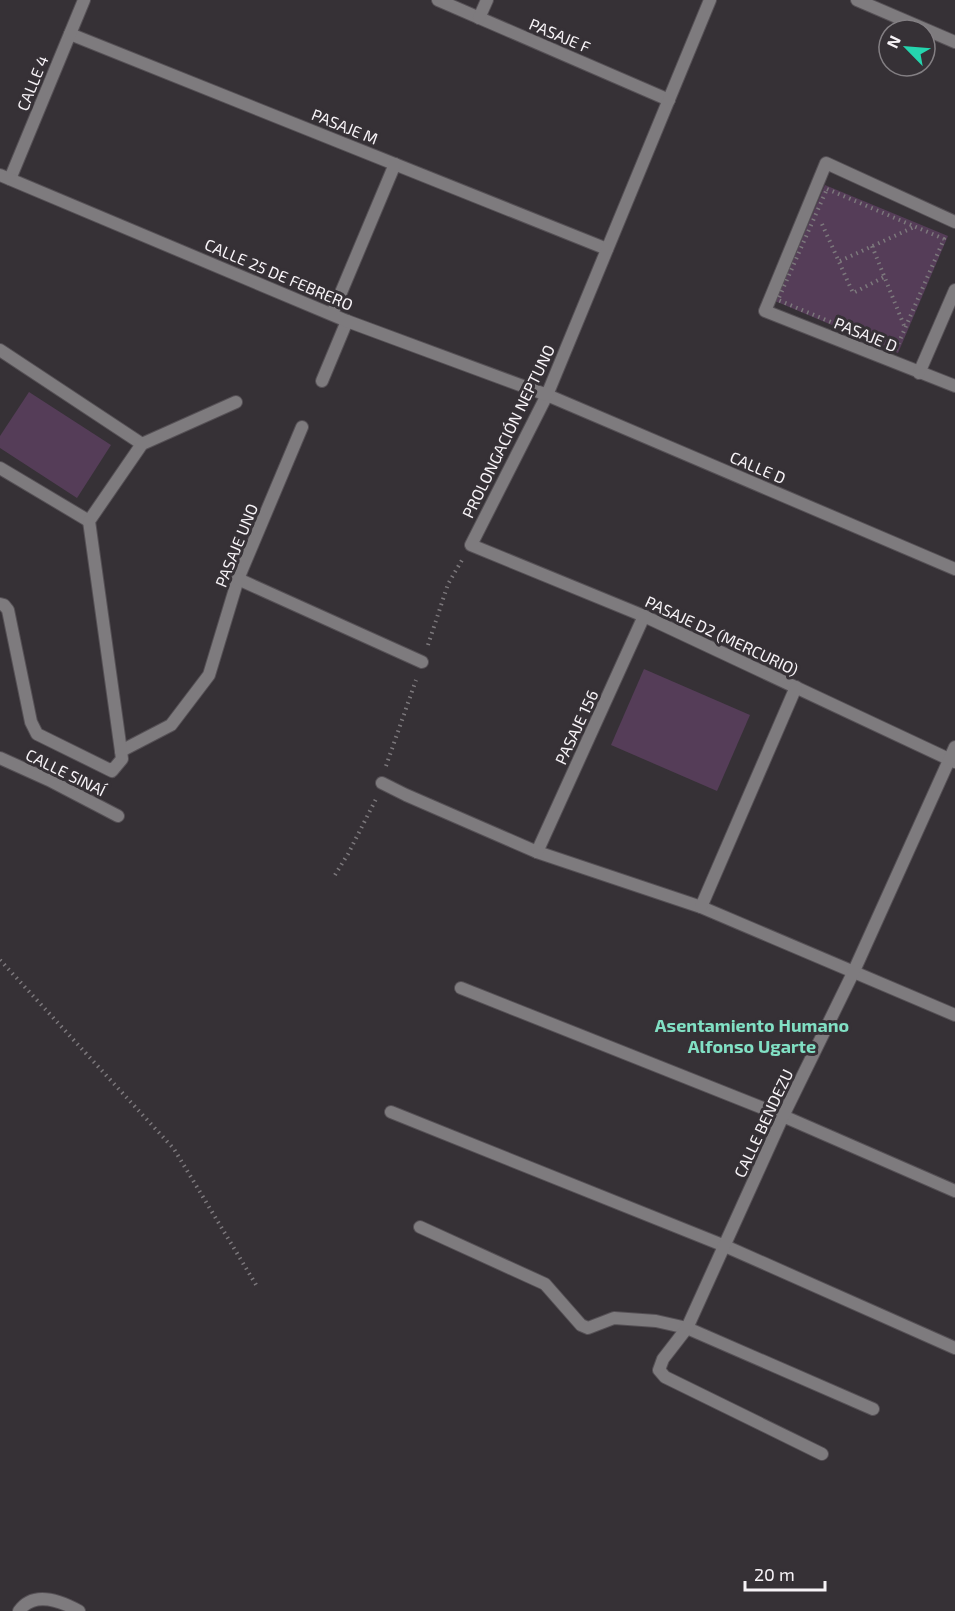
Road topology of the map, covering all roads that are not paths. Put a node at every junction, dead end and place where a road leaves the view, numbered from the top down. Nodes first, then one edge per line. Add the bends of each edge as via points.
1 (84, 0) edge
2 (438, 0) edge
3 (487, 0) edge
4 (710, 0) edge
5 (857, 0) edge
6 (479, 18) junction
7 (70, 34) junction
8 (955, 42) edge
9 (669, 100) junction
10 (395, 164) junction
11 (5, 177) edge
12 (955, 222) edge
13 (608, 249) junction
14 (955, 290) edge
15 (333, 314) junction
16 (347, 321) junction
17 (0, 350) edge
18 (919, 373) junction
19 (322, 381) dead end
20 (955, 386) edge
21 (547, 395) junction
22 (236, 402) dead end
23 (302, 428) dead end
24 (142, 444) junction
25 (0, 468) edge
26 (89, 521) junction
27 (471, 545) joint
28 (955, 569) edge
29 (238, 579) junction
30 (0, 604) edge
31 (644, 616) junction
32 (422, 662) road end
33 (796, 687) junction
34 (955, 747) edge
35 (121, 751) junction
36 (0, 758) edge
37 (952, 761) edge
38 (382, 783) road end
39 (118, 816) dead end
40 (537, 852) junction
41 (701, 907) junction
42 (853, 973) junction
43 (461, 988) dead end
44 (955, 1015) edge
45 (390, 1112) dead end
46 (783, 1116) junction
47 (955, 1191) edge
48 (420, 1227) dead end
49 (725, 1246) junction
50 (687, 1328) junction
51 (955, 1348) edge
52 (873, 1409) dead end
53 (822, 1454) dead end
54 (20, 1611) edge
55 (79, 1611) edge

1 - 7 street, CALLE 4
2 - 6 street, PASAJE F
3 - 6 street
4 - 9 street, PROLONGACIÓN NEPTUNO
5 - 8 street
6 - 9 street, PASAJE F
7 - 10 street, PASAJE M
7 - 11 street, CALLE 4
9 - 13 street, PROLONGACIÓN NEPTUNO
10 - 13 street, PASAJE M
10 - 15 street
11 - 15 street, CALLE 25 DE FEBRERO
12 - 18 street, PASAJE D via 826,163 765,311
13 - 21 street, PROLONGACIÓN NEPTUNO
14 - 18 street
15 - 16 street, CALLE 25 DE FEBRERO
16 - 19 street
16 - 21 street, CALLE 25 DE FEBRERO
17 - 24 street
18 - 20 street, PASAJE D
21 - 27 street, PROLONGACIÓN NEPTUNO
21 - 28 street, CALLE D
22 - 24 street
23 - 29 street, PASAJE UNO
24 - 26 street
25 - 26 street
26 - 35 street
27 - 31 street, PASAJE D2 (MERCURIO)
29 - 32 street
29 - 35 street, PASAJE UNO via 208,675 171,724
30 - 35 street via 8,610 31,722 37,734 112,771 122,759
31 - 33 street, PASAJE D2 (MERCURIO)
31 - 40 street, PASAJE 156
33 - 37 street, PASAJE D2 (MERCURIO)
33 - 41 street
34 - 37 street, CALLE BENDEZU
36 - 39 street, CALLE SINAÍ
37 - 42 street, CALLE BENDEZU
38 - 40 street
40 - 41 street
41 - 42 street
42 - 44 street
42 - 46 street, CALLE BENDEZU
43 - 46 street
45 - 49 street
46 - 47 street
46 - 49 street, CALLE BENDEZU
48 - 50 street via 545,1284 588,1328 614,1318
49 - 50 street, CALLE BENDEZU
49 - 51 street
50 - 52 street
50 - 53 street, CALLE BENDEZU via 663,1359 659,1370 665,1377
54 - 55 street via 23,1605 40,1599 55,1599

